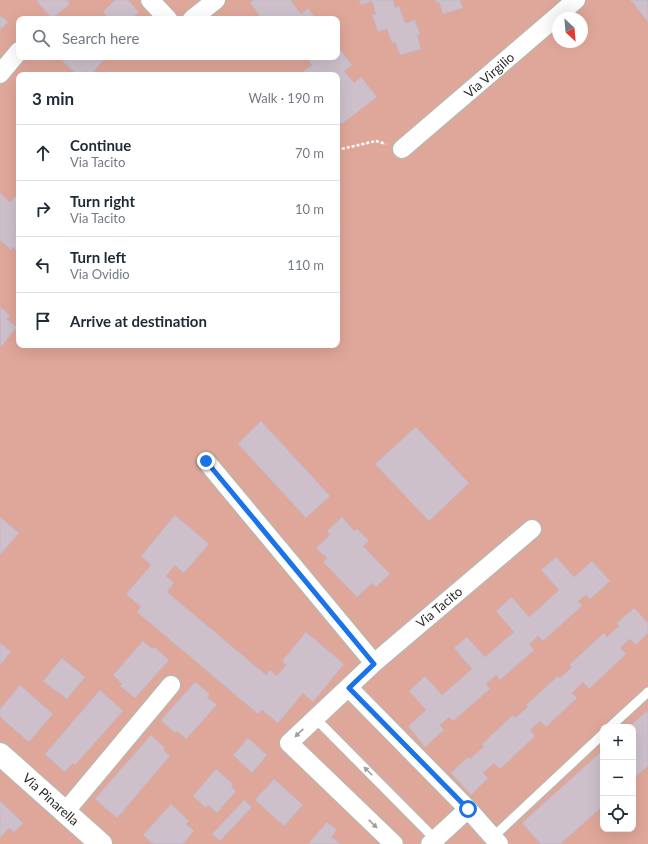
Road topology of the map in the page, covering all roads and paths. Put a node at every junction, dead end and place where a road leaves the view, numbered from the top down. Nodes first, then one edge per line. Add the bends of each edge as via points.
1 (150, 0) edge
2 (216, 0) edge
3 (576, 0) edge
4 (165, 16) edge
5 (196, 16) edge
6 (16, 55) edge
7 (0, 74) edge
8 (340, 149) edge
9 (402, 149) joint
10 (206, 461) dead end
11 (532, 529) dead end
12 (374, 664) junction
13 (172, 685) dead end
14 (349, 688) junction
15 (648, 692) edge
16 (315, 718) junction
17 (613, 724) edge
18 (600, 737) edge
19 (0, 754) edge
20 (468, 809) junction
21 (65, 812) junction
22 (433, 841) edge
23 (496, 841) edge
24 (102, 844) edge
25 (394, 844) edge

1 - 4 street
2 - 5 street
3 - 9 street, Via Virgilio
6 - 7 street
8 - 9 path via 376,141
10 - 12 street
11 - 12 street, Via Tacito
12 - 14 street, Via Tacito
13 - 21 street
14 - 16 street, Via Tacito
14 - 20 street
15 - 17 lane
22 -> 16 lane
16 -> 25 street, Via Tacito via 289,743
18 - 23 lane
19 - 21 street, Via Pinarella
20 - 22 street
20 - 23 street
21 - 24 street, Via Pinarella

